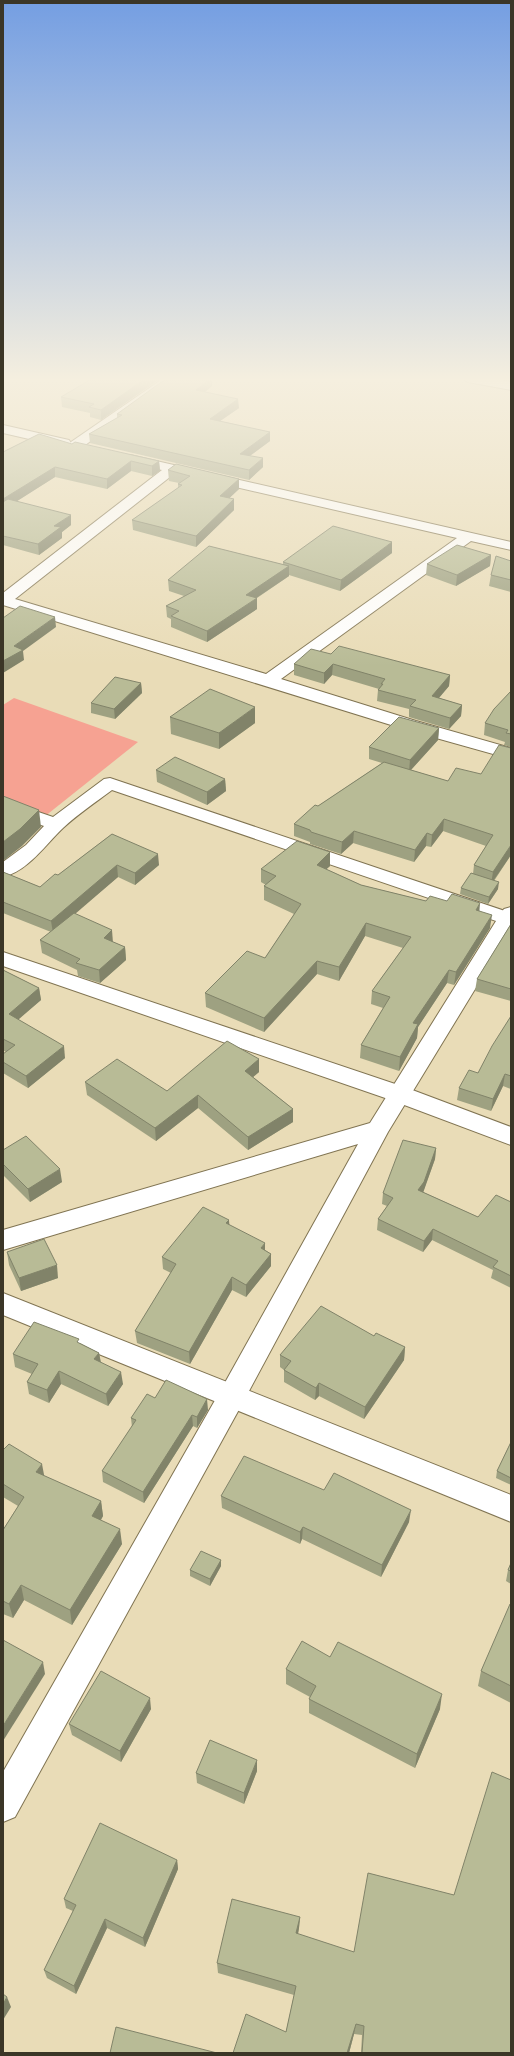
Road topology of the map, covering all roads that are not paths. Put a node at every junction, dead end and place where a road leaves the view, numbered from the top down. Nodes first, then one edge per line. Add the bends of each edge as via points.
1 (166, 474) edge
2 (194, 474) edge
3 (468, 537) junction
4 (511, 546) edge
5 (3, 600) edge
6 (268, 680) junction
7 (511, 754) edge
8 (3, 806) edge
9 (56, 824) junction
10 (3, 871) edge
11 (510, 917) edge
12 (3, 959) edge
13 (399, 1094) junction
14 (378, 1129) junction
15 (511, 1136) edge
16 (3, 1240) edge
17 (3, 1304) edge
18 (232, 1396) junction
19 (511, 1509) edge
20 (3, 1805) edge

1 - 5 street
2 - 3 street
3 - 4 street
3 - 6 street
5 - 6 street
6 - 7 street
8 - 9 street
9 - 10 street via 33,849
9 - 11 street via 110,782
11 - 13 street
12 - 13 street
13 - 14 street
13 - 15 street
14 - 16 street
14 - 18 street
17 - 18 street
18 - 19 street
18 - 20 street

